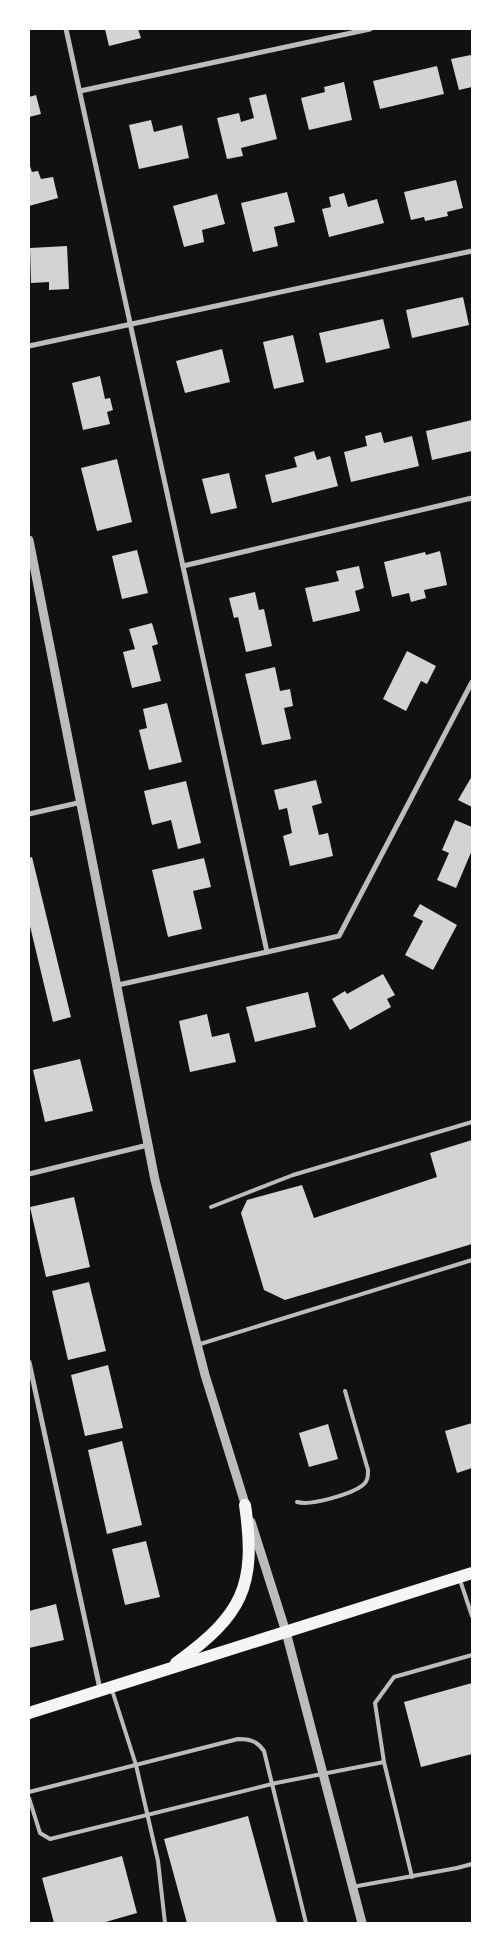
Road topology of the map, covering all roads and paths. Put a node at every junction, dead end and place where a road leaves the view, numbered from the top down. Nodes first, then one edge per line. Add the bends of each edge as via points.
1 (66, 29) edge
2 (370, 29) edge
3 (80, 91) junction
4 (472, 251) edge
5 (130, 324) junction
6 (29, 346) edge
7 (472, 498) edge
8 (29, 540) edge
9 (183, 566) junction
10 (472, 682) edge
11 (82, 802) junction
12 (29, 814) edge
13 (267, 952) junction
14 (118, 985) junction
15 (472, 1122) edge
16 (148, 1145) junction
17 (29, 1174) edge
18 (211, 1207) dead end
19 (472, 1260) edge
20 (197, 1345) junction
21 (29, 1362) edge
22 (345, 1391) dead end
23 (297, 1502) dead end
24 (245, 1505) junction
25 (472, 1573) edge
26 (459, 1577) junction
27 (472, 1616) edge
28 (286, 1632) junction
29 (472, 1655) edge
30 (168, 1669) junction
31 (106, 1689) junction
32 (29, 1713) edge
33 (384, 1762) junction
34 (136, 1765) junction
35 (323, 1774) junction
36 (273, 1784) junction
37 (29, 1792) edge
38 (29, 1798) edge
39 (147, 1814) junction
40 (472, 1864) edge
41 (412, 1877) junction
42 (352, 1887) junction
43 (165, 1923) edge
44 (306, 1923) edge
45 (362, 1923) edge

1 - 3 street
2 - 3 street
3 - 5 street
4 - 5 street
5 - 6 street
5 - 9 street
7 - 9 street
8 - 11 street
9 - 13 street
10 - 13 street via 339,936
11 - 12 street
11 - 14 street
13 - 14 street
14 - 16 street
15 - 18 lane via 293,1175
16 - 17 street
16 - 20 street
19 - 20 lane
20 - 24 street
21 - 31 street
22 - 23 lane via 368,1470 367,1480 348,1492 313,1503
24 - 28 street
24 - 30 main road via 250,1539 249,1566 241,1597 228,1618 204,1642
25 - 26 main road
26 - 27 lane
26 - 28 main road
28 - 30 main road
28 - 35 street
29 - 33 lane via 394,1676 375,1703
30 - 31 main road
31 - 32 main road
31 - 34 lane
33 - 35 lane
33 - 41 lane
34 - 36 lane via 249,1739 264,1751
34 - 37 lane
34 - 39 lane
35 - 36 lane
35 - 42 street
36 - 39 lane
36 - 44 lane
38 - 39 lane via 40,1833 50,1838
39 - 43 lane via 158,1861
40 - 41 lane
41 - 42 lane
42 - 45 street

